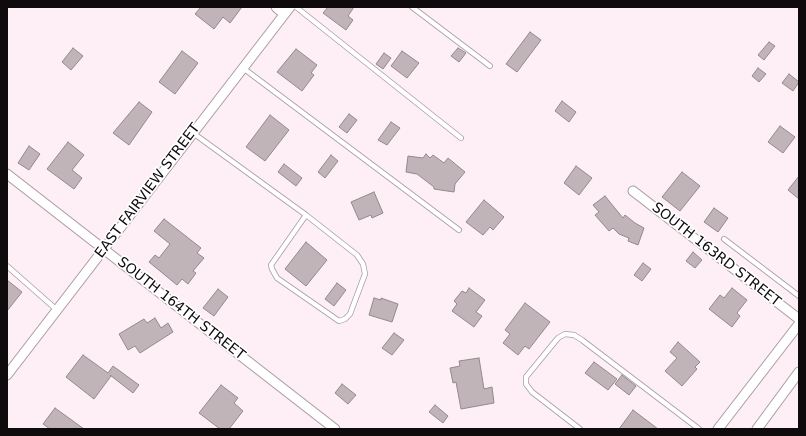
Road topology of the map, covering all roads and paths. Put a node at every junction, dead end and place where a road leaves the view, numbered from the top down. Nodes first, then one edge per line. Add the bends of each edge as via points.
1 (276, 7) edge
2 (296, 7) edge
3 (412, 7) edge
4 (287, 10) edge
5 (490, 66) dead end
6 (243, 68) junction
7 (193, 133) junction
8 (461, 138) dead end
9 (7, 174) edge
10 (632, 191) dead end
11 (306, 216) junction
12 (459, 230) dead end
13 (724, 239) dead end
14 (104, 249) junction
15 (7, 266) edge
16 (799, 296) edge
17 (57, 310) junction
18 (799, 319) edge
19 (799, 324) edge
20 (799, 372) edge
21 (7, 375) edge
22 (336, 429) edge
23 (580, 429) edge
24 (700, 429) edge
25 (718, 429) edge
26 (757, 429) edge

1 - 4 street
2 - 8 lane
3 - 5 lane
4 - 6 street, EAST FAIRVIEW STREET
6 - 7 street, EAST FAIRVIEW STREET
6 - 12 lane
7 - 11 lane
7 - 14 street, EAST FAIRVIEW STREET
9 - 14 street, SOUTH 164TH STREET
10 - 18 street, SOUTH 163RD STREET
11 - 11 lane via 271,265 272,269 277,278 339,321 345,320 350,314 365,274 363,264 358,255
13 - 16 lane
14 - 17 street, EAST FAIRVIEW STREET
14 - 22 street, SOUTH 164TH STREET
15 - 17 lane
17 - 21 street, EAST FAIRVIEW STREET
19 - 25 street
20 - 26 street
23 - 24 lane via 532,392 526,384 526,377 558,338 566,334 582,340

